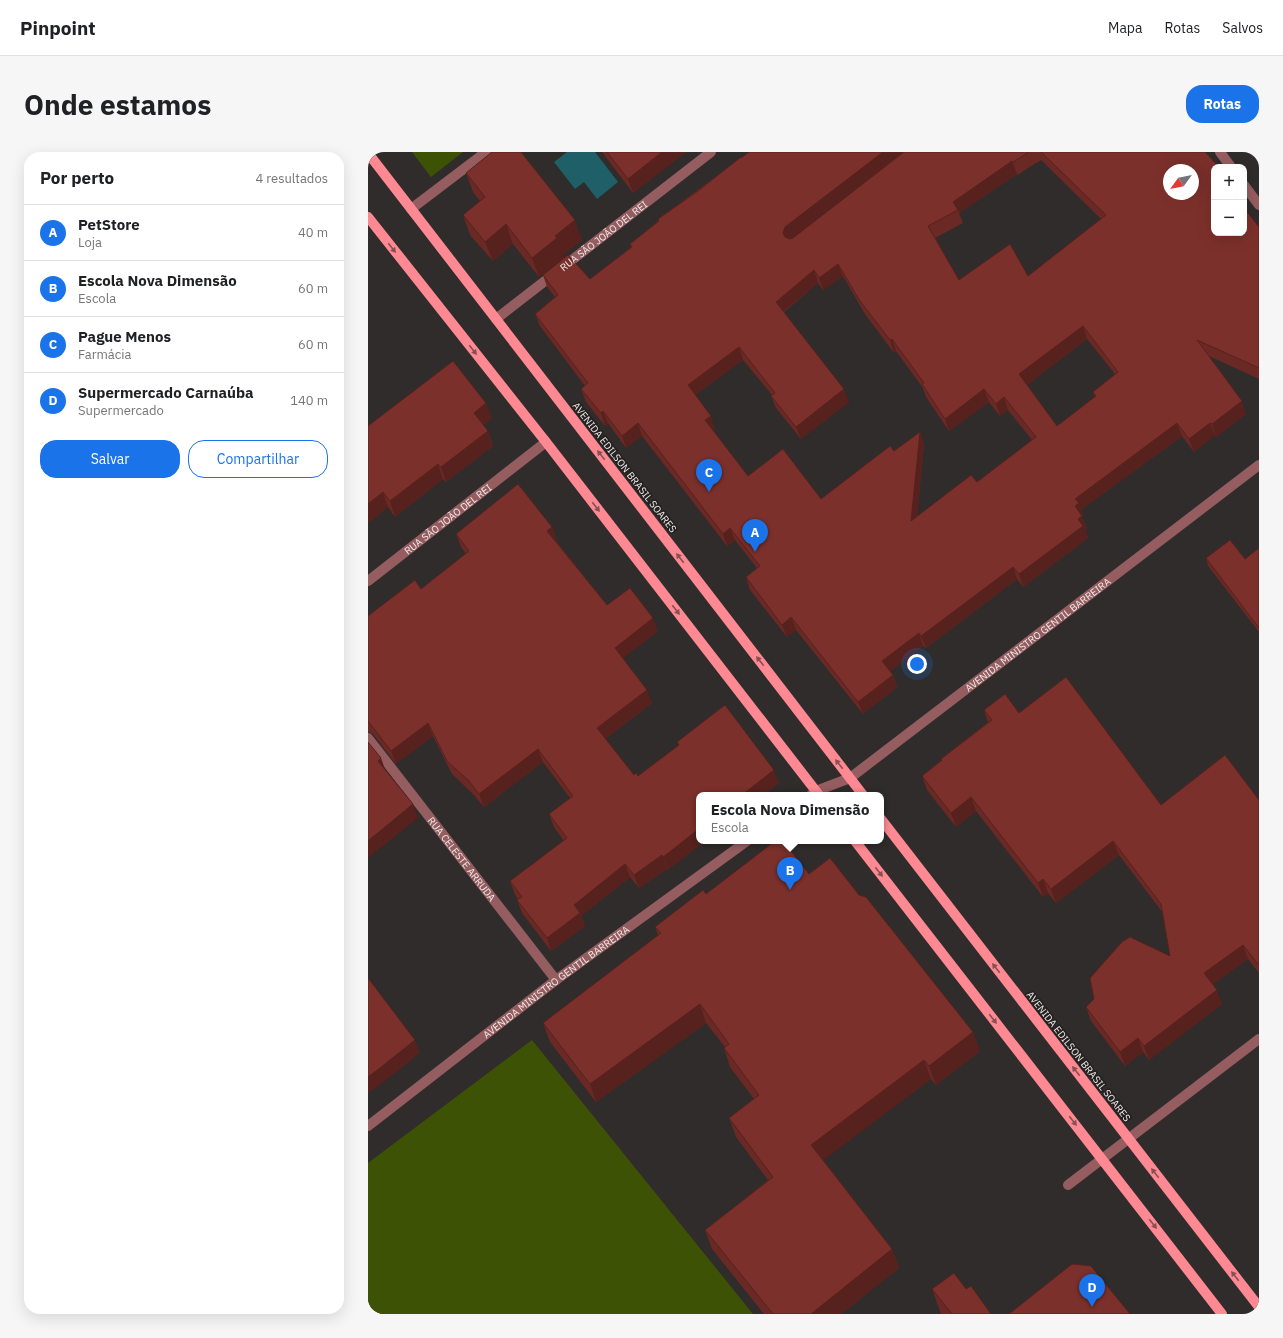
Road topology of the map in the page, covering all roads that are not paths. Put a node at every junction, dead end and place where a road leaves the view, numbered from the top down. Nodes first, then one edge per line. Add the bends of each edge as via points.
1 (486, 152) edge
2 (711, 152) edge
3 (1220, 152) edge
4 (368, 153) edge
5 (1229, 164) edge
6 (1247, 189) edge
7 (1259, 205) edge
8 (411, 209) junction
9 (368, 217) edge
10 (496, 319) junction
11 (546, 442) junction
12 (1259, 465) edge
13 (368, 580) edge
14 (368, 738) edge
15 (850, 778) junction
16 (813, 792) edge
17 (819, 792) edge
18 (861, 792) edge
19 (884, 823) edge
20 (743, 844) edge
21 (857, 844) edge
22 (556, 980) junction
23 (1259, 1039) edge
24 (368, 1126) edge
25 (1129, 1140) junction
26 (1102, 1159) junction
27 (1068, 1185) dead end
28 (1259, 1307) edge
29 (1222, 1314) edge

1 - 8 street
2 - 10 street, RUA SÃO JOÃO DEL REI
3 - 5 street
4 - 8 main road, AVENIDA EDILSON BRASIL SOARES
6 - 7 street
8 - 10 main road, AVENIDA EDILSON BRASIL SOARES
9 -> 11 main road
15 -> 10 main road, AVENIDA EDILSON BRASIL SOARES
11 - 13 street, RUA SÃO JOÃO DEL REI
11 -> 16 main road
12 - 15 street, AVENIDA MINISTRO GENTIL BARREIRA
14 - 22 street, RUA CELESTE ARRUDA
15 - 17 street, AVENIDA MINISTRO GENTIL BARREIRA
15 - 18 main road, AVENIDA EDILSON BRASIL SOARES
25 -> 19 main road, AVENIDA EDILSON BRASIL SOARES
20 - 22 street, AVENIDA MINISTRO GENTIL BARREIRA
21 -> 26 main road
22 - 24 street, AVENIDA MINISTRO GENTIL BARREIRA
23 - 25 street
25 - 26 street
28 -> 25 main road, AVENIDA EDILSON BRASIL SOARES
26 - 27 street
26 -> 29 main road

